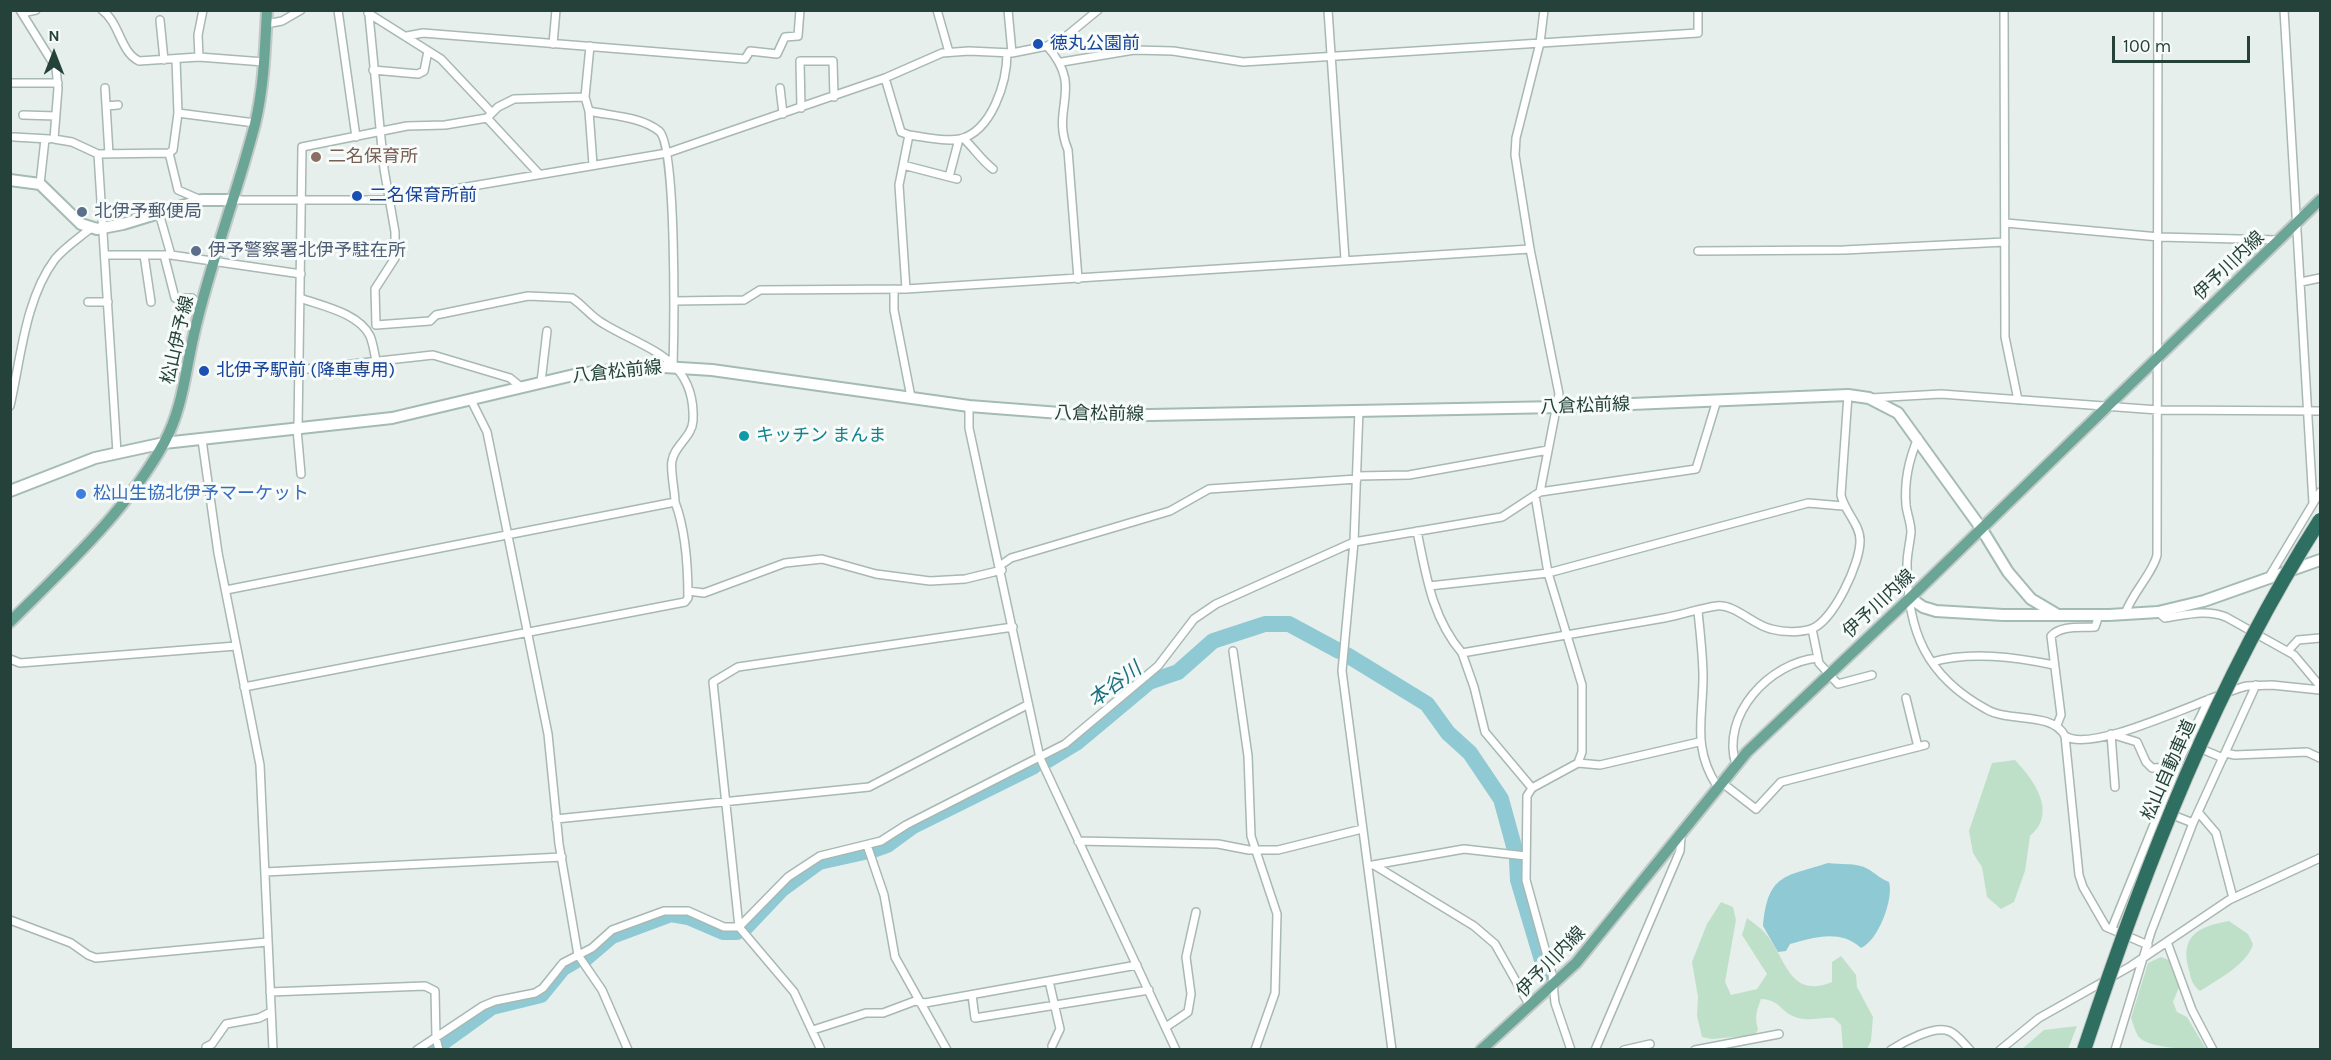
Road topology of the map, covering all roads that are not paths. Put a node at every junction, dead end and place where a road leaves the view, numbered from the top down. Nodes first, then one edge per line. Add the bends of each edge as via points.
1 (36, 10) edge
2 (102, 10) edge
3 (203, 10) edge
4 (267, 10) edge
5 (301, 10) edge
6 (338, 10) edge
7 (555, 10) edge
8 (800, 10) edge
9 (937, 10) edge
10 (1008, 10) edge
11 (1098, 10) edge
12 (1328, 10) edge
13 (1544, 10) edge
14 (1698, 10) edge
15 (2004, 10) edge
16 (2158, 10) edge
17 (2284, 10) edge
18 (21, 12) edge
19 (368, 13) edge
20 (160, 20) dead end
21 (266, 24) junction
22 (407, 36) junction
23 (1540, 43) junction
24 (553, 44) junction
25 (590, 46) junction
26 (1047, 46) junction
27 (428, 51) junction
28 (949, 52) junction
29 (1010, 53) junction
30 (1332, 56) junction
31 (199, 57) junction
32 (164, 60) junction
33 (176, 60) junction
34 (264, 62) junction
35 (1062, 62) junction
36 (373, 70) junction
37 (885, 78) junction
38 (10, 83) edge
39 (58, 83) junction
40 (105, 88) dead end
41 (780, 88) dead end
42 (834, 97) junction
43 (585, 98) junction
44 (118, 105) dead end
45 (106, 106) junction
46 (801, 108) junction
47 (589, 111) junction
48 (178, 113) junction
49 (783, 114) junction
50 (23, 115) dead end
51 (489, 115) junction
52 (56, 116) junction
53 (255, 123) junction
54 (381, 132) junction
55 (909, 135) junction
56 (14, 137) dead end
57 (356, 137) junction
58 (45, 139) junction
59 (54, 139) junction
60 (961, 139) junction
61 (169, 153) junction
62 (667, 153) junction
63 (98, 154) junction
64 (109, 154) junction
65 (593, 165) junction
66 (903, 165) junction
67 (993, 169) dead end
68 (538, 174) junction
69 (949, 177) junction
70 (957, 179) dead end
71 (10, 180) edge
72 (40, 184) junction
73 (202, 200) junction
74 (231, 200) junction
75 (390, 200) junction
76 (2320, 200) edge
77 (302, 201) junction
78 (159, 213) junction
79 (2006, 223) junction
80 (2297, 223) junction
81 (91, 228) junction
82 (103, 229) junction
83 (2159, 237) junction
84 (2280, 240) junction
85 (2005, 242) junction
86 (1530, 249) junction
87 (1698, 251) dead end
88 (106, 255) junction
89 (144, 255) junction
90 (168, 255) junction
91 (1345, 259) junction
92 (213, 263) junction
93 (301, 274) junction
94 (2320, 278) edge
95 (1078, 279) junction
96 (2301, 282) junction
97 (894, 290) junction
98 (906, 290) junction
99 (300, 298) junction
100 (675, 301) junction
101 (88, 302) dead end
102 (108, 302) junction
103 (151, 302) dead end
104 (203, 302) junction
105 (376, 325) junction
106 (547, 331) dead end
107 (370, 336) junction
108 (2159, 356) junction
109 (376, 360) junction
110 (674, 366) junction
111 (298, 370) junction
112 (542, 382) junction
113 (521, 387) junction
114 (1848, 395) junction
115 (911, 397) junction
116 (1869, 398) junction
117 (471, 400) junction
118 (1717, 400) junction
119 (2018, 400) junction
120 (10, 406) edge
121 (969, 406) junction
122 (2108, 406) junction
123 (1559, 407) junction
124 (1359, 410) junction
125 (2158, 410) junction
126 (2308, 411) junction
127 (2320, 411) edge
128 (297, 429) junction
129 (1918, 438) junction
130 (202, 440) junction
131 (164, 443) junction
132 (1548, 450) junction
133 (117, 453) junction
134 (301, 474) dead end
135 (1357, 477) junction
136 (10, 491) edge
137 (2320, 492) edge
138 (1537, 493) junction
139 (675, 502) junction
140 (2313, 502) junction
141 (1843, 506) junction
142 (2320, 520) edge
143 (1981, 528) junction
144 (1417, 531) junction
145 (508, 535) junction
146 (1354, 542) junction
147 (2320, 560) edge
148 (1001, 567) junction
149 (1548, 573) junction
150 (2269, 578) junction
151 (1429, 586) junction
152 (226, 590) junction
153 (688, 591) junction
154 (1910, 598) junction
155 (1698, 611) junction
156 (2158, 612) junction
157 (2125, 614) junction
158 (2058, 615) junction
159 (2099, 615) junction
160 (10, 622) edge
161 (1013, 627) junction
162 (1812, 629) junction
163 (527, 632) junction
164 (1566, 635) junction
165 (2320, 638) edge
166 (236, 646) junction
167 (1233, 651) dead end
168 (2288, 651) junction
169 (1462, 653) junction
170 (1818, 658) junction
171 (10, 659) edge
172 (1932, 662) junction
173 (2054, 665) junction
174 (1828, 673) junction
175 (1872, 675) dead end
176 (2256, 685) junction
177 (244, 687) junction
178 (2320, 688) edge
179 (1906, 698) dead end
180 (2209, 699) junction
181 (1027, 705) junction
182 (2058, 726) junction
183 (2111, 734) junction
184 (2065, 736) junction
185 (1699, 742) junction
186 (2187, 743) junction
187 (2224, 756) junction
188 (1040, 758) junction
189 (2320, 758) edge
190 (1578, 763) junction
191 (1736, 765) junction
192 (2177, 767) junction
193 (1719, 784) junction
194 (2115, 787) dead end
195 (1532, 788) junction
196 (725, 802) junction
197 (2159, 810) junction
198 (2198, 812) junction
199 (556, 819) junction
200 (2193, 823) junction
201 (1362, 829) junction
202 (1681, 834) junction
203 (1078, 841) junction
204 (867, 845) junction
205 (1257, 850) junction
206 (1526, 856) junction
207 (562, 857) junction
208 (2320, 858) edge
209 (1371, 866) junction
210 (265, 872) junction
211 (2233, 898) junction
212 (1196, 912) dead end
213 (10, 920) edge
214 (739, 927) junction
215 (2112, 928) junction
216 (267, 942) junction
217 (2167, 942) junction
218 (2148, 945) junction
219 (578, 956) junction
220 (2144, 958) junction
221 (1137, 965) junction
222 (1049, 981) junction
223 (1552, 986) junction
224 (1149, 990) junction
225 (270, 992) junction
226 (972, 994) junction
227 (920, 1002) junction
228 (1056, 1005) junction
229 (1531, 1007) junction
230 (271, 1012) junction
231 (1166, 1027) junction
232 (813, 1030) junction
233 (1779, 1034) dead end
234 (436, 1038) junction
235 (1650, 1044) dead end
236 (1052, 1046) dead end
237 (206, 1047) dead end
238 (2115, 1049) edge
239 (273, 1050) edge
240 (417, 1050) edge
241 (439, 1050) edge
242 (628, 1050) edge
243 (820, 1050) edge
244 (947, 1050) edge
245 (1176, 1050) edge
246 (1254, 1050) edge
247 (1392, 1050) edge
248 (1481, 1050) edge
249 (1571, 1050) edge
250 (1595, 1050) edge
251 (1624, 1050) edge
252 (1695, 1050) edge
253 (1891, 1050) edge
254 (1970, 1050) edge
255 (2000, 1050) edge
256 (2084, 1050) edge
257 (2213, 1050) edge

1 - 18 street
2 - 32 street via 112,19 134,59
3 - 31 street
4 - 21 main road, 松山伊予線
5 - 21 street via 282,21
6 - 57 street
7 - 24 street
8 - 25 street via 798,36 785,37 777,54 750,51 745,59
9 - 28 street
10 - 29 street
11 - 26 street via 1064,38
12 - 30 street
13 - 23 street
14 - 23 street via 1698,33
15 - 79 street
16 - 83 street
17 - 80 street
18 - 39 street via 53,62
19 - 22 street
19 - 36 street
20 - 32 street
21 - 34 main road, 松山伊予線
22 - 24 street via 423,33
22 - 27 street
23 - 30 street
23 - 86 street via 1515,155
24 - 25 street
25 - 43 street
26 - 29 street
26 - 35 street
27 - 36 street via 424,71 418,74
27 - 51 street via 441,59
28 - 29 street
28 - 37 street via 926,58
29 - 60 street via 990,115
30 - 35 street via 1243,62 1173,51 1134,50
30 - 91 street
31 - 33 street
31 - 34 street
32 - 33 street
33 - 48 street
34 - 53 main road, 松山伊予線
35 - 95 street via 1067,91 1062,130 1068,150
36 - 54 street
37 - 42 street
37 - 55 street via 896,107 898,126
38 - 39 street
39 - 52 street
40 - 45 street
41 - 49 street
42 - 46 street
42 - 46 street via 833,61 800,61
43 - 47 street
43 - 51 street via 514,99
44 - 45 street
45 - 64 street
46 - 49 street
47 - 62 street via 629,118 654,128 660,132
47 - 65 street
48 - 53 street
48 - 61 street via 173,150
49 - 62 street
50 - 52 street
51 - 54 street via 445,125 407,126
51 - 68 street
52 - 59 street
53 - 74 main road, 松山伊予線
54 - 57 street
54 - 75 street
55 - 60 street
55 - 66 street
56 - 58 street
57 - 77 street via 302,147
58 - 59 street
58 - 72 street
59 - 63 street
60 - 67 street
60 - 69 street
61 - 64 street
61 - 73 street via 177,190
62 - 65 street
62 - 100 street
63 - 64 street
63 - 82 street
65 - 68 street
66 - 69 street
66 - 98 street via 899,185
68 - 75 street
69 - 70 street
71 - 72 main road
72 - 81 main road via 81,224
73 - 74 main road
73 - 78 main road
74 - 77 street
74 - 92 main road, 松山伊予線
75 - 77 street
75 - 105 street via 395,258 375,289
76 - 80 main road, 伊予川内線
77 - 93 street
78 - 82 main road
78 - 90 street
79 - 83 street
79 - 85 street
80 - 84 main road, 伊予川内線
80 - 96 street
81 - 82 main road
81 - 120 street via 63,250 41,280
82 - 88 street
83 - 84 street
83 - 108 street
84 - 108 main road, 伊予川内線
85 - 87 street via 1844,250
85 - 119 street via 2005,337
86 - 91 street
86 - 123 street via 1554,362
88 - 89 street
88 - 102 street
89 - 90 street
89 - 103 street
90 - 92 street
90 - 104 street via 175,298
91 - 95 street
92 - 93 street
92 - 104 main road, 松山伊予線
93 - 99 street
94 - 96 street
95 - 98 street
96 - 126 street
97 - 98 street
97 - 100 street via 760,290 744,300
97 - 115 street via 894,310
99 - 107 street via 350,318
99 - 111 street
100 - 110 street
101 - 102 street
102 - 133 street
104 - 131 main road, 松山伊予線 via 177,416
105 - 107 street
105 - 110 street via 430,321 436,315 513,299 560,296 572,298 592,317 663,354
106 - 112 street
107 - 109 street
108 - 122 main road, 伊予川内線
108 - 125 street
109 - 111 street via 346,367
109 - 113 street via 433,355 510,378
110 - 112 main road, 八倉松前線 via 623,367
110 - 115 main road, 八倉松前線
110 - 139 street via 688,389 693,421 671,463
111 - 128 street
112 - 113 main road, 八倉松前線
113 - 117 main road, 八倉松前線
114 - 116 main road, 八倉松前線
114 - 118 main road, 八倉松前線
114 - 141 street
115 - 121 main road, 八倉松前線
116 - 119 street via 1941,394
116 - 129 main road, 八倉松前線 via 1898,413
117 - 128 main road, 八倉松前線 via 392,418
117 - 145 street via 487,432
118 - 123 main road, 八倉松前線
118 - 138 street via 1696,469
119 - 122 street
121 - 124 main road, 八倉松前線 via 1099,416
121 - 148 street via 969,428
122 - 125 street
122 - 143 main road, 伊予川内線
123 - 124 main road, 八倉松前線
123 - 132 street
124 - 135 street
125 - 126 street
125 - 157 street via 2157,555
126 - 127 street
126 - 140 street
128 - 130 main road, 八倉松前線
128 - 134 street
129 - 143 main road, 八倉松前線
129 - 154 street via 1908,465 1906,495 1911,531 1907,562
130 - 131 main road, 八倉松前線
130 - 152 street
131 - 133 main road, 八倉松前線
131 - 160 main road, 松山伊予線 via 111,520
132 - 135 street via 1409,476
132 - 138 street
133 - 136 main road, 八倉松前線 via 71,466
135 - 146 street
135 - 148 street via 1209,489 1170,511 1011,558
137 - 140 street
138 - 144 street via 1502,517
138 - 149 street
139 - 145 street
139 - 153 street via 682,524
140 - 150 street
141 - 149 street via 1808,503
141 - 162 street via 1859,533 1856,567 1828,615
142 - 256 highway, 松山自動車道, bridge via 2238,665 2193,761 2139,890
143 - 154 main road, 伊予川内線
143 - 158 main road, 八倉松前線 via 2021,588
144 - 146 street
144 - 151 street
145 - 152 street
145 - 163 street
146 - 188 street via 1205,610 1158,666 1081,731
146 - 201 street via 1342,671
147 - 150 main road
148 - 153 street via 965,579 930,581 876,574 822,559 785,563 704,593
148 - 161 street
149 - 151 street
149 - 164 street
150 - 156 main road via 2204,602
151 - 169 street via 1443,627
152 - 166 street
153 - 163 street via 685,602
154 - 158 main road via 1936,611
154 - 172 street via 1921,646
154 - 174 main road, 伊予川内線
155 - 162 street via 1724,606 1772,630
155 - 164 street
155 - 185 street via 1703,676
156 - 157 main road
156 - 168 street via 2165,618 2216,613
157 - 159 main road
158 - 159 main road
159 - 173 street via 2095,627 2065,629 2051,636
161 - 181 street
161 - 196 street via 738,667 723,673 713,682
162 - 170 street
163 - 177 street
163 - 199 street via 548,734
164 - 169 street
164 - 190 street via 1582,685 1582,752
165 - 168 street via 2298,640
166 - 171 street via 20,663
166 - 177 street
167 - 205 street via 1248,756 1251,836
168 - 178 street
169 - 195 street via 1485,732
170 - 174 street
170 - 191 street via 1781,668 1761,686 1735,725 1732,754
172 - 173 street via 1992,657
172 - 182 street via 1960,691 1987,710
173 - 182 street via 2061,715
174 - 175 street via 1838,684
174 - 191 main road, 伊予川内線
176 - 178 street
176 - 180 street
176 - 187 street
177 - 210 street via 260,765
179 - 193 street via 1921,746 1781,782 1756,809
180 - 183 street
180 - 186 street
181 - 188 street
181 - 196 street via 869,786
182 - 184 street
183 - 184 street via 2080,741
183 - 192 street via 2137,742 2152,768
183 - 194 street
184 - 215 street via 2079,874 2100,918 2106,927
185 - 190 street via 1600,765
185 - 193 street via 1710,776
186 - 187 street
186 - 192 street
187 - 189 street via 2307,752
187 - 198 street
188 - 203 street
188 - 204 street via 913,821 882,841
190 - 195 street
191 - 193 main road, 伊予川内線
192 - 197 street
193 - 202 main road, 伊予川内線
195 - 206 street via 1527,796
196 - 199 street
196 - 214 street
197 - 200 street
197 - 215 street
198 - 200 street
198 - 211 street via 2216,833
199 - 207 street
200 - 218 street
201 - 205 street via 1278,850
201 - 209 street
202 - 223 main road, 伊予川内線 via 1596,941
202 - 250 street via 1680,851
203 - 205 street via 1218,844
203 - 221 street
204 - 214 street via 829,852 807,864 788,877
204 - 227 street via 884,895 895,957
205 - 246 street via 1274,898 1278,939 1275,993
206 - 209 street via 1464,849
206 - 223 street via 1526,880
207 - 210 street
207 - 219 street
208 - 211 street
209 - 229 street via 1474,926 1495,944
209 - 247 street
210 - 216 street
211 - 217 street
212 - 231 street via 1186,957 1191,994 1188,1012
213 - 216 street via 71,943 96,958
214 - 219 street via 724,927 688,911 664,910 612,930
214 - 232 street via 794,992
215 - 218 street
216 - 225 street
217 - 220 street
217 - 257 street via 2192,1010
218 - 220 street
219 - 234 street via 558,968 543,988 525,996 495,1000
219 - 242 street via 602,990
220 - 238 street
220 - 255 street via 2056,1008
221 - 222 street
221 - 224 street
222 - 226 street
222 - 228 street
223 - 229 main road, 伊予川内線
223 - 249 street
224 - 228 street
224 - 231 street
225 - 230 street
225 - 234 street via 425,986 435,991
226 - 227 street
226 - 228 street via 975,1018
227 - 232 street via 883,1013 866,1013
227 - 244 street
228 - 236 street via 1060,1029
229 - 248 main road, 伊予川内線
230 - 237 street via 226,1024
230 - 239 street
231 - 245 street
232 - 243 street
233 - 252 street
234 - 240 street
234 - 241 street
235 - 251 street
253 - 254 street via 1920,1035 1942,1030 1954,1034

